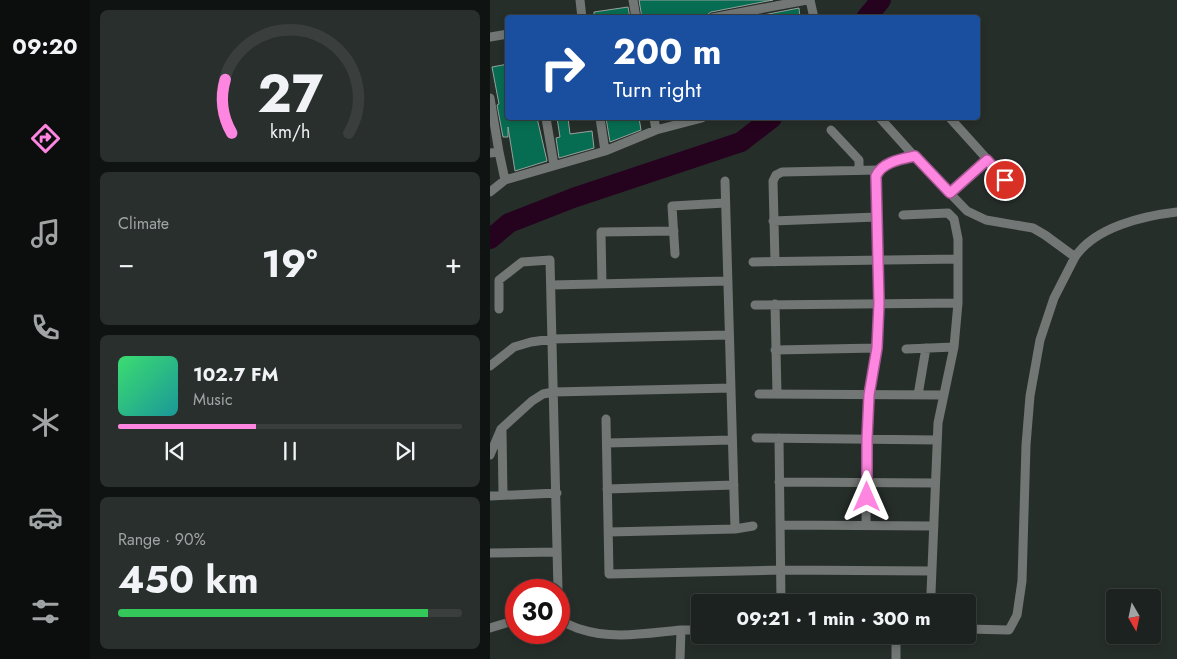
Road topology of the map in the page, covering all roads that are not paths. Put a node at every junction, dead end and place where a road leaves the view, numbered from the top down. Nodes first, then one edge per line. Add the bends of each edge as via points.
1 (580, 0) edge
2 (633, 0) edge
3 (808, 0) edge
4 (582, 15) edge
5 (636, 15) edge
6 (728, 15) edge
7 (813, 15) edge
8 (505, 34) edge
9 (490, 37) edge
10 (490, 98) edge
11 (546, 120) edge
12 (600, 120) edge
13 (654, 120) edge
14 (694, 120) edge
15 (882, 120) edge
16 (952, 120) edge
17 (656, 130) junction
18 (831, 130) dead end
19 (605, 151) junction
20 (494, 152) edge
21 (915, 156) junction
22 (987, 160) junction
23 (554, 166) junction
24 (859, 170) junction
25 (879, 170) junction
26 (505, 180) junction
27 (1005, 180) dead end
28 (725, 181) dead end
29 (490, 192) edge
30 (950, 193) junction
31 (725, 203) junction
32 (1177, 212) edge
33 (902, 215) dead end
34 (877, 218) junction
35 (773, 221) junction
36 (674, 230) junction
37 (675, 254) dead end
38 (1075, 258) junction
39 (958, 259) junction
40 (877, 260) junction
41 (753, 262) dead end
42 (775, 262) junction
43 (499, 280) junction
44 (728, 281) junction
45 (602, 284) junction
46 (551, 285) junction
47 (490, 288) edge
48 (958, 302) junction
49 (879, 303) junction
50 (775, 304) junction
51 (755, 305) dead end
52 (499, 309) dead end
53 (730, 335) junction
54 (552, 339) junction
55 (954, 347) junction
56 (877, 348) junction
57 (926, 348) junction
58 (906, 349) dead end
59 (776, 350) junction
60 (490, 366) edge
61 (731, 388) junction
62 (553, 392) junction
63 (759, 394) dead end
64 (777, 394) junction
65 (869, 395) junction
66 (918, 395) junction
67 (943, 395) junction
68 (606, 419) dead end
69 (502, 429) junction
70 (756, 438) dead end
71 (778, 438) junction
72 (867, 439) junction
73 (732, 440) junction
74 (937, 440) junction
75 (607, 443) junction
76 (490, 455) edge
77 (779, 482) junction
78 (868, 483) junction
79 (935, 483) junction
80 (734, 485) junction
81 (607, 489) junction
82 (557, 493) junction
83 (503, 495) junction
84 (490, 496) edge
85 (780, 525) junction
86 (866, 525) junction
87 (753, 526) dead end
88 (934, 526) junction
89 (736, 528) junction
90 (608, 532) junction
91 (557, 552) junction
92 (490, 553) edge
93 (781, 570) junction
94 (932, 572) junction
95 (558, 579) edge
96 (931, 593) dead end
97 (781, 594) edge
98 (505, 623) edge
99 (570, 624) edge
100 (490, 628) edge
101 (976, 629) edge
102 (681, 630) junction
103 (691, 630) edge
104 (896, 644) edge
105 (680, 659) edge
106 (896, 659) edge

1 - 4 street
2 - 5 street
3 - 6 street
3 - 7 street
8 - 9 street
10 - 20 street
11 - 23 street
12 - 19 street
13 - 17 street
14 - 17 street
15 - 21 street
16 - 22 street
17 - 19 street
18 - 24 street via 859,160
19 - 23 street
20 - 26 street
21 - 25 street
21 - 30 street
22 - 27 street
22 - 30 street
23 - 26 street
24 - 25 street
24 - 35 street via 782,172 776,175 773,181
25 - 34 street via 876,176
26 - 29 street
28 - 31 street
30 - 38 street via 967,211 986,220 1033,228
31 - 36 street via 672,206
31 - 44 street
32 - 38 street via 1148,215 1110,229 1082,247
33 - 39 street via 948,213 954,219
34 - 35 street
34 - 40 street
35 - 42 street
36 - 37 street
36 - 45 street via 601,232
38 - 101 street via 1054,298 1042,332 1030,396 1022,581 1017,614 1009,630
39 - 40 street
39 - 48 street
40 - 42 street
40 - 49 street
41 - 42 street
43 - 46 street via 522,262 550,260
43 - 47 street
43 - 52 street
44 - 45 street
44 - 53 street
45 - 46 street
46 - 54 street
48 - 49 street
48 - 55 street
49 - 50 street
49 - 56 street
50 - 51 street
50 - 59 street
53 - 54 street
53 - 61 street
54 - 60 street via 514,347
54 - 62 street
55 - 57 street
55 - 67 street
56 - 59 street
56 - 65 street
57 - 58 street
57 - 66 street
59 - 64 street
61 - 62 street
61 - 73 street
62 - 69 street via 532,401
62 - 82 street
63 - 64 street
64 - 65 street
65 - 66 street
65 - 72 street
66 - 67 street
67 - 74 street
68 - 75 street
69 - 76 street
69 - 83 street
70 - 71 street
71 - 72 street
71 - 77 street
72 - 74 street
72 - 78 street
73 - 75 street
73 - 80 street
74 - 79 street
75 - 81 street
77 - 78 street
77 - 85 street
78 - 79 street
78 - 86 street
79 - 88 street
80 - 81 street
80 - 89 street
81 - 90 street
82 - 83 street
82 - 91 street
83 - 84 street
85 - 86 street
85 - 93 street
86 - 88 street
87 - 89 street
88 - 94 street
89 - 90 street
90 - 93 street via 609,574
91 - 92 street
91 - 95 street
93 - 94 street
93 - 97 street
94 - 96 street
98 - 100 street
99 - 102 street via 605,634
102 - 103 street
102 - 105 street
104 - 106 street

